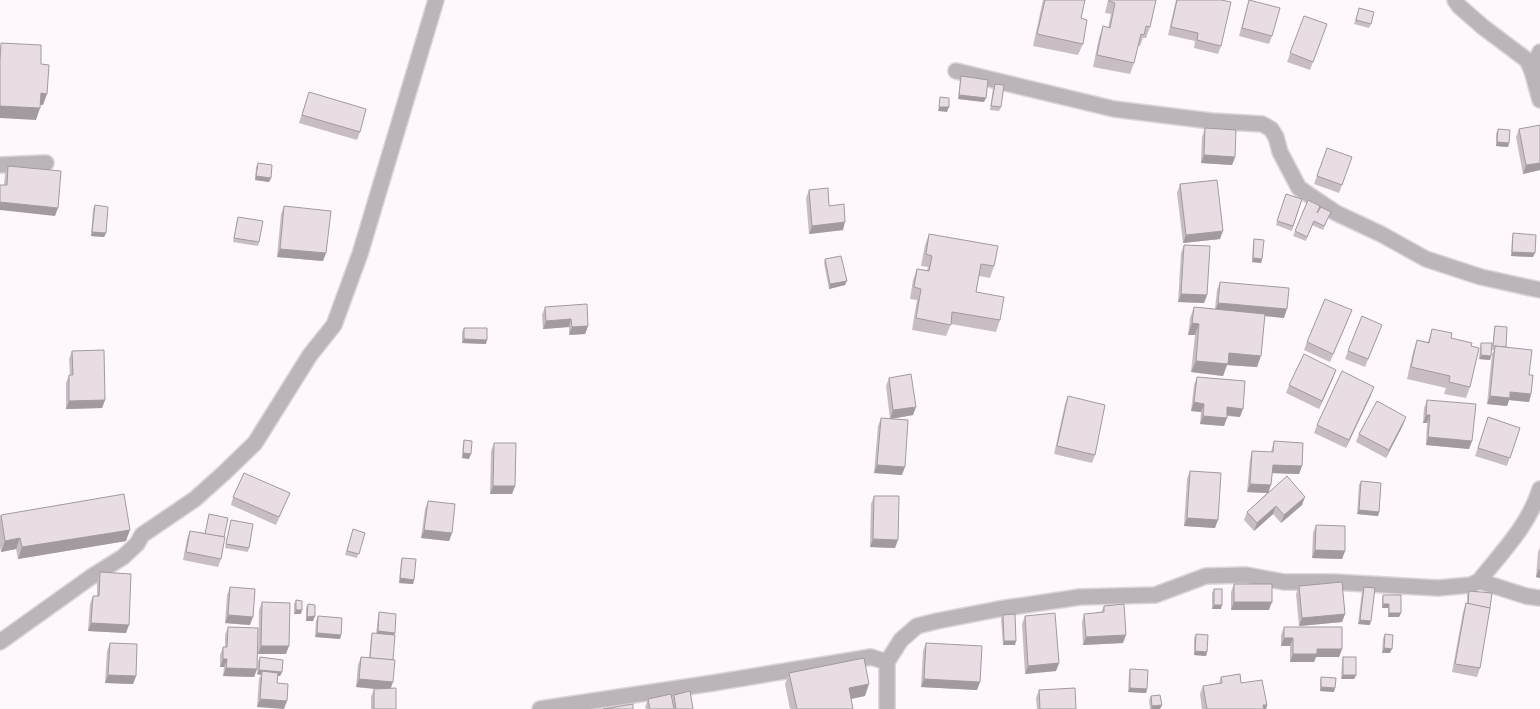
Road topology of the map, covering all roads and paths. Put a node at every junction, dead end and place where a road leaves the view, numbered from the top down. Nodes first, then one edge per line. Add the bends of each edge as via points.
1 (436, 0) edge
2 (1455, 0) edge
3 (1540, 52) edge
4 (956, 71) dead end
5 (1532, 71) junction
6 (1540, 100) edge
7 (46, 163) dead end
8 (0, 165) edge
9 (1540, 290) edge
10 (1540, 488) edge
11 (1479, 581) junction
12 (1540, 598) edge
13 (0, 642) edge
14 (888, 662) junction
15 (540, 709) edge
16 (887, 709) edge

1 - 13 street via 360,254 334,325 310,356 255,443 195,499 142,535 123,557
2 - 5 street via 1483,27 1526,60
3 - 5 street
4 - 9 street via 1114,109 1262,124 1272,129 1299,188 1336,213 1426,259 1481,277
5 - 6 street
7 - 8 street
10 - 11 street via 1525,524
11 - 12 street
11 - 14 street via 1471,585 1438,588 1284,582 1246,575 1206,576 1155,595 1080,597 998,609 918,626 901,640
14 - 15 street via 871,657
14 - 16 street

